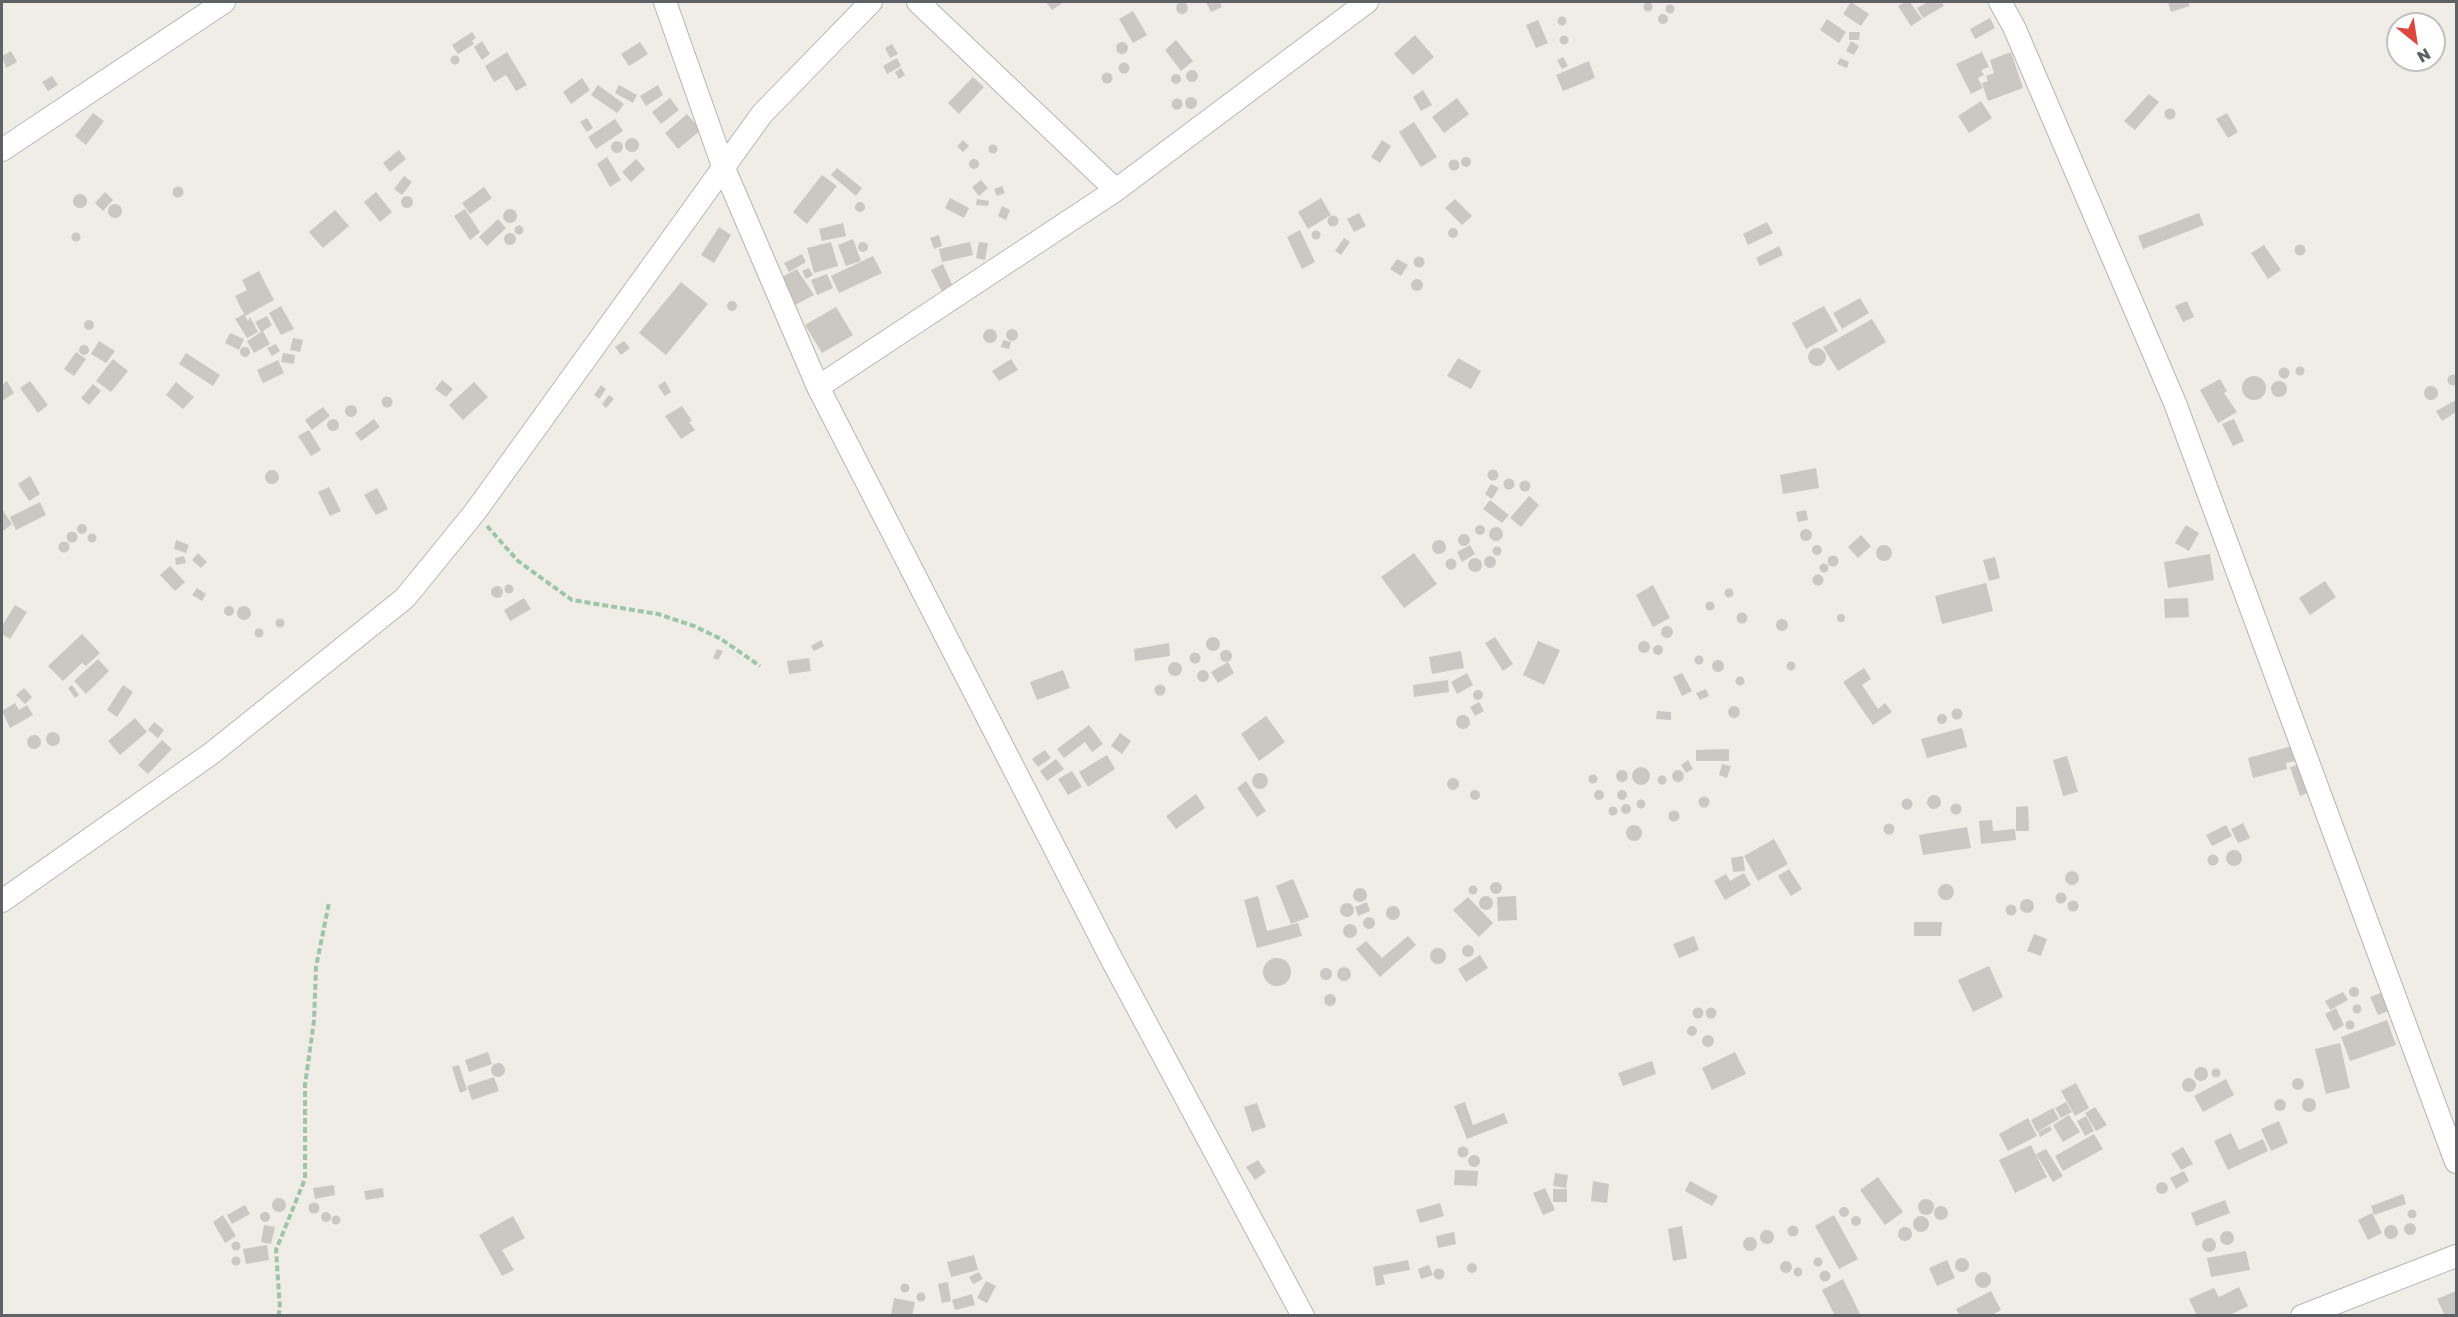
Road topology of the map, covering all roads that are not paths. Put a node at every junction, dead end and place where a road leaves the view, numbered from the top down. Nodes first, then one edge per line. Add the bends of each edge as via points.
1 (224, 2) edge
2 (665, 2) edge
3 (871, 2) edge
4 (918, 2) edge
5 (1367, 2) edge
6 (2000, 2) edge
7 (2, 150) edge
8 (723, 166) junction
9 (1116, 190) junction
10 (818, 387) junction
11 (2, 901) edge
12 (2457, 1162) edge
13 (2457, 1256) edge
14 (1303, 1316) edge
15 (2302, 1316) edge

1 - 7 street
2 - 8 street
3 - 8 street via 762,114
4 - 9 street
5 - 9 street
6 - 12 street via 2175,403
8 - 10 street
8 - 11 street via 475,512 405,598 213,753
9 - 10 street
10 - 14 street via 1111,958
13 - 15 street

